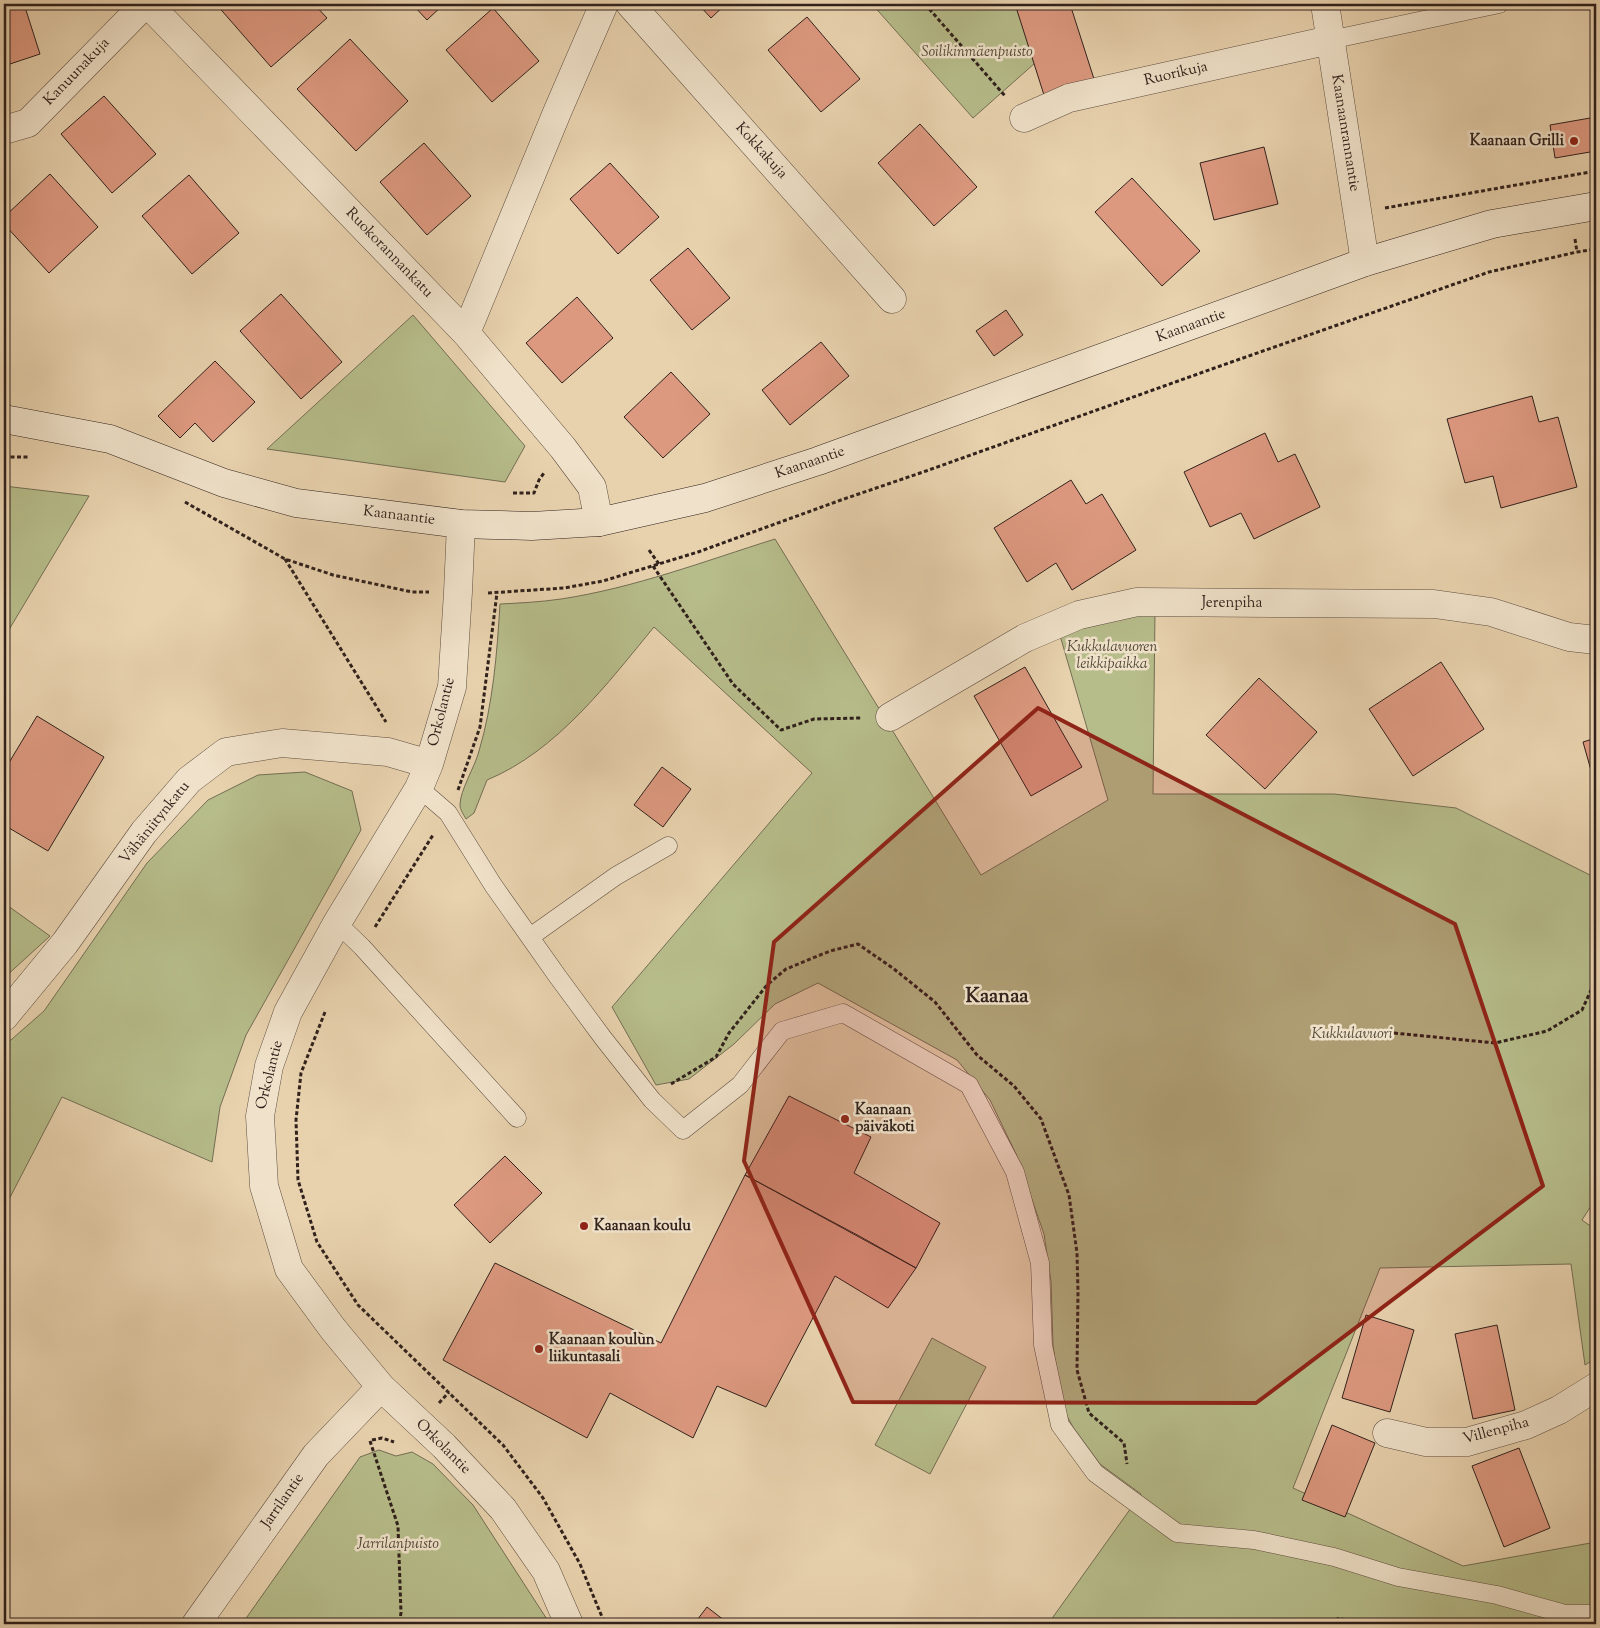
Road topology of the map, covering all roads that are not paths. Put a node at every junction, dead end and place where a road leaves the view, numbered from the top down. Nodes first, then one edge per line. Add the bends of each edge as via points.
1 (146, 4) edge
2 (604, 4) edge
3 (630, 4) edge
4 (1325, 4) edge
5 (1499, 4) edge
6 (1330, 40) junction
7 (1024, 118) road end
8 (4, 130) edge
9 (1596, 206) edge
10 (1365, 262) junction
11 (892, 299) dead end
12 (466, 333) junction
13 (4, 420) edge
14 (599, 522) junction
15 (461, 524) junction
16 (1596, 640) edge
17 (890, 717) road end
18 (424, 776) junction
19 (668, 846) dead end
20 (337, 923) junction
21 (530, 936) junction
22 (4, 1017) edge
23 (517, 1118) dead end
24 (381, 1386) junction
25 (1596, 1386) edge
26 (1387, 1432) dead end
27 (1596, 1614) edge
28 (196, 1624) edge
29 (570, 1624) edge

1 - 8 street, Kanuunakuja via 28,123
1 - 12 street, Ruokorannankatu
2 - 12 street
3 - 11 street, Kokkakuja
4 - 6 street, Kaanaanrannantie
5 - 6 lane
6 - 7 street, Ruorikuja via 1068,98
6 - 10 street, Kaanaanrannantie
9 - 10 street, Kaanaantie via 1492,224
10 - 14 street, Kaanaantie via 818,461 705,498
12 - 14 street, Ruokorannankatu via 592,487
13 - 15 street, Kaanaantie via 110,439 224,483 296,504
14 - 15 street, Kaanaantie via 532,526
15 - 18 street, Orkolantie via 452,687
16 - 17 street, Jerenpiha via 1569,636 1491,612 1434,604 1137,602 1079,615 1025,638
18 - 20 street, Orkolantie
18 - 21 lane
18 - 22 street, Vähäniitynkatu via 388,752 282,743 226,752 189,780 144,832 65,943
19 - 21 lane via 616,876
20 - 23 lane
20 - 24 street, Orkolantie via 288,1012 269,1066 260,1116 264,1186 289,1268 332,1330
21 - 27 lane via 649,1097 683,1130 740,1084 782,1031 843,1014 968,1085 1015,1172 1040,1263 1043,1345 1060,1425 1095,1473 1177,1534 1254,1540 1334,1557 1398,1577 1497,1595 1565,1614
24 - 28 street, Jarrilantie via 316,1455
24 - 29 street, Orkolantie via 503,1509 546,1571
25 - 26 street, Villenpiha via 1560,1410 1526,1425 1467,1442 1426,1442

